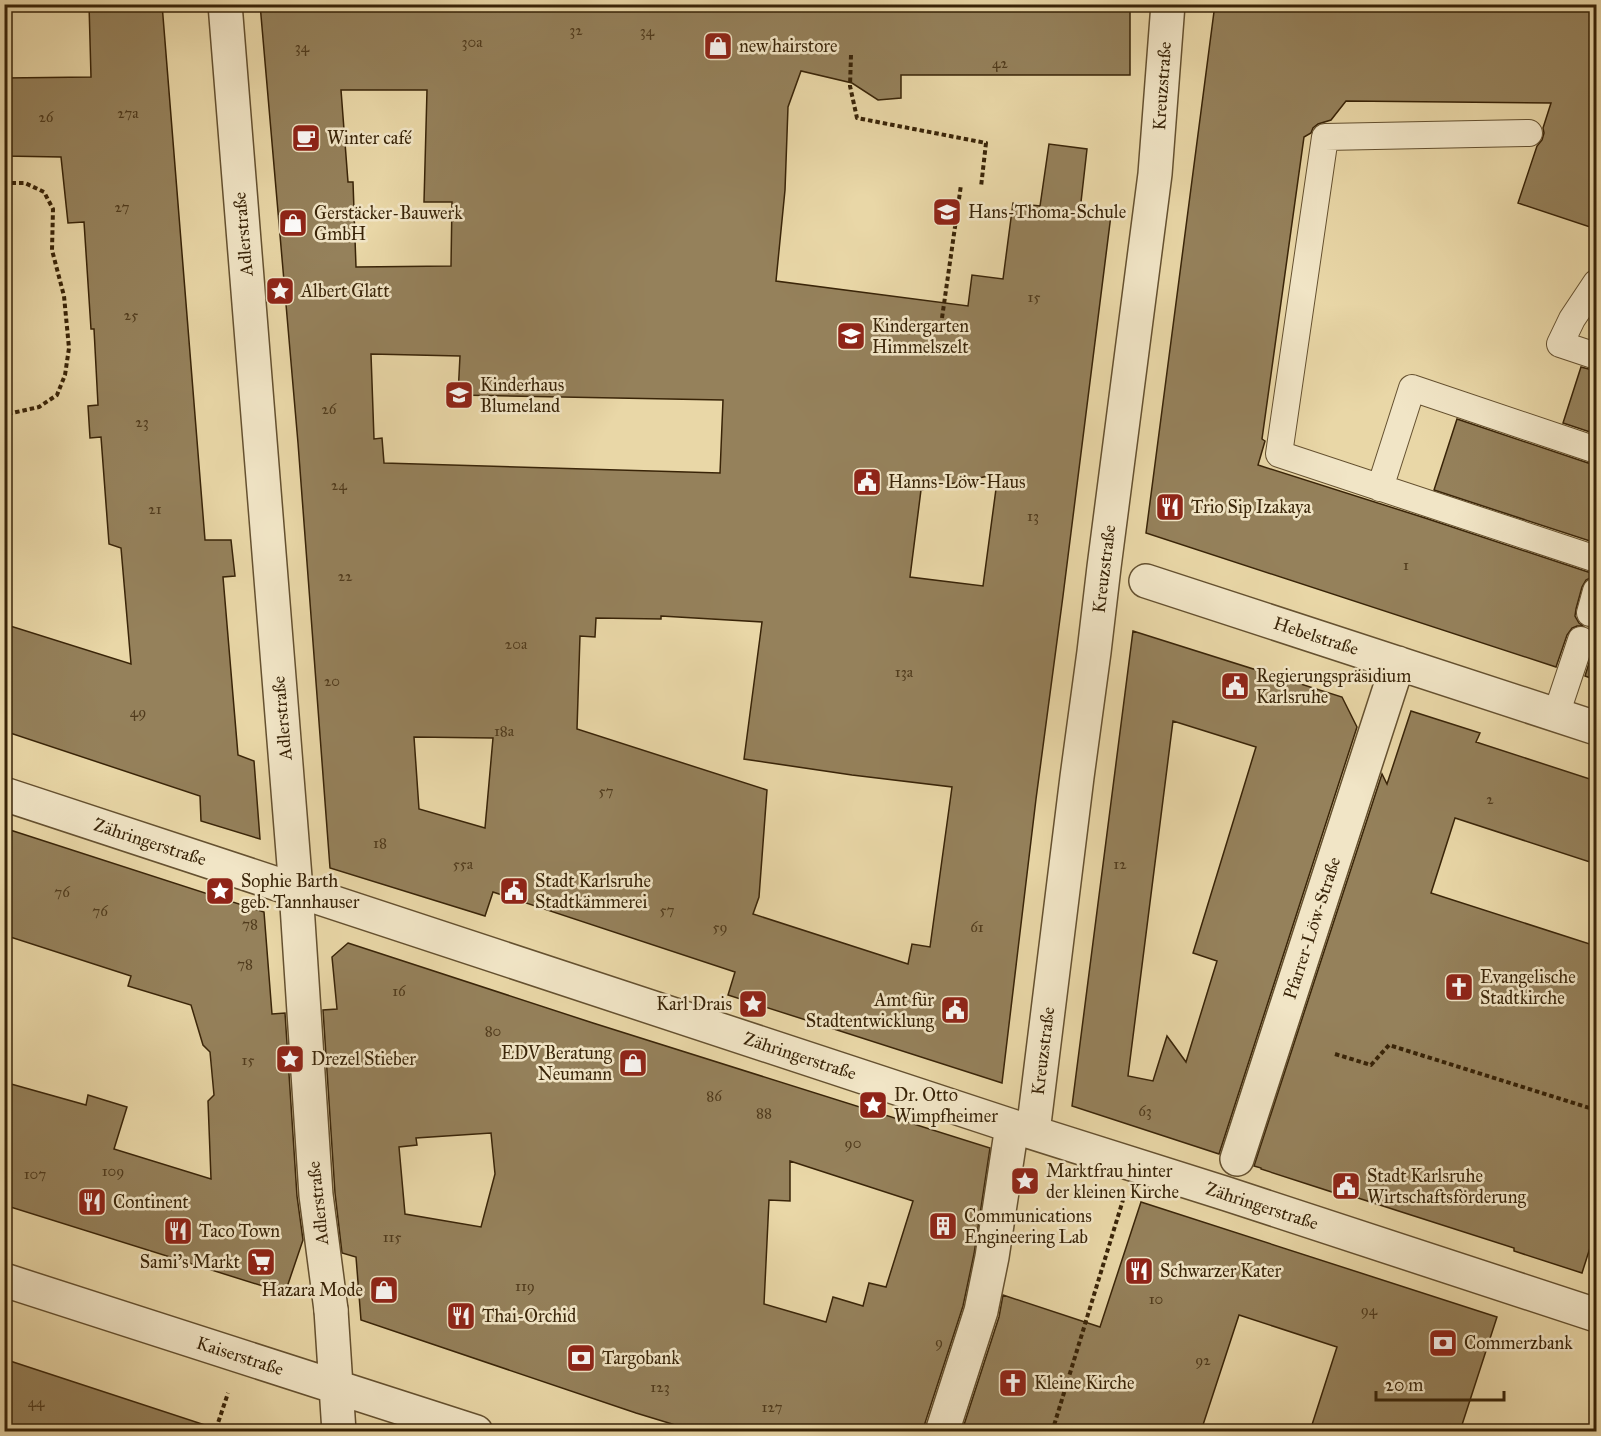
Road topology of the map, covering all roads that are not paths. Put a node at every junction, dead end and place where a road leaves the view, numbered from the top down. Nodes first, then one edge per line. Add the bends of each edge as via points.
1 (225, 4) edge
2 (1168, 4) edge
3 (1529, 133) dead end
4 (1596, 283) edge
5 (1596, 356) edge
6 (1596, 450) edge
7 (1380, 488) junction
8 (1596, 559) edge
9 (1104, 567) junction
10 (1581, 640) dead end
11 (1398, 663) junction
12 (1556, 715) junction
13 (1596, 728) edge
14 (4, 794) edge
15 (296, 890) junction
16 (1023, 1129) junction
17 (1227, 1194) junction
18 (4, 1280) edge
19 (1596, 1315) edge
20 (336, 1386) junction
21 (339, 1431) edge
22 (476, 1431) edge
23 (942, 1431) edge

1 - 15 street, Adlerstraße
2 - 9 street, Kreuzstraße via 1155,174
3 - 7 lane via 1325,136 1279,454
4 - 5 lane via 1560,344
6 - 7 lane via 1412,388
7 - 8 lane
9 - 11 street, Hebelstraße
9 - 16 street, Kreuzstraße via 1077,777
10 - 12 lane
11 - 12 street, Hebelstraße
11 - 17 street, Pfarrer-Löw-Straße
12 - 13 street, Hebelstraße
14 - 15 street, Zähringerstraße
15 - 16 street, Zähringerstraße
15 - 20 street, Adlerstraße via 316,1195
16 - 17 street, Zähringerstraße
16 - 23 street, Kreuzstraße via 981,1311
17 - 19 street, Zähringerstraße
18 - 20 street, Kaiserstraße
20 - 21 street, Adlerstraße
20 - 22 street, Kaiserstraße

